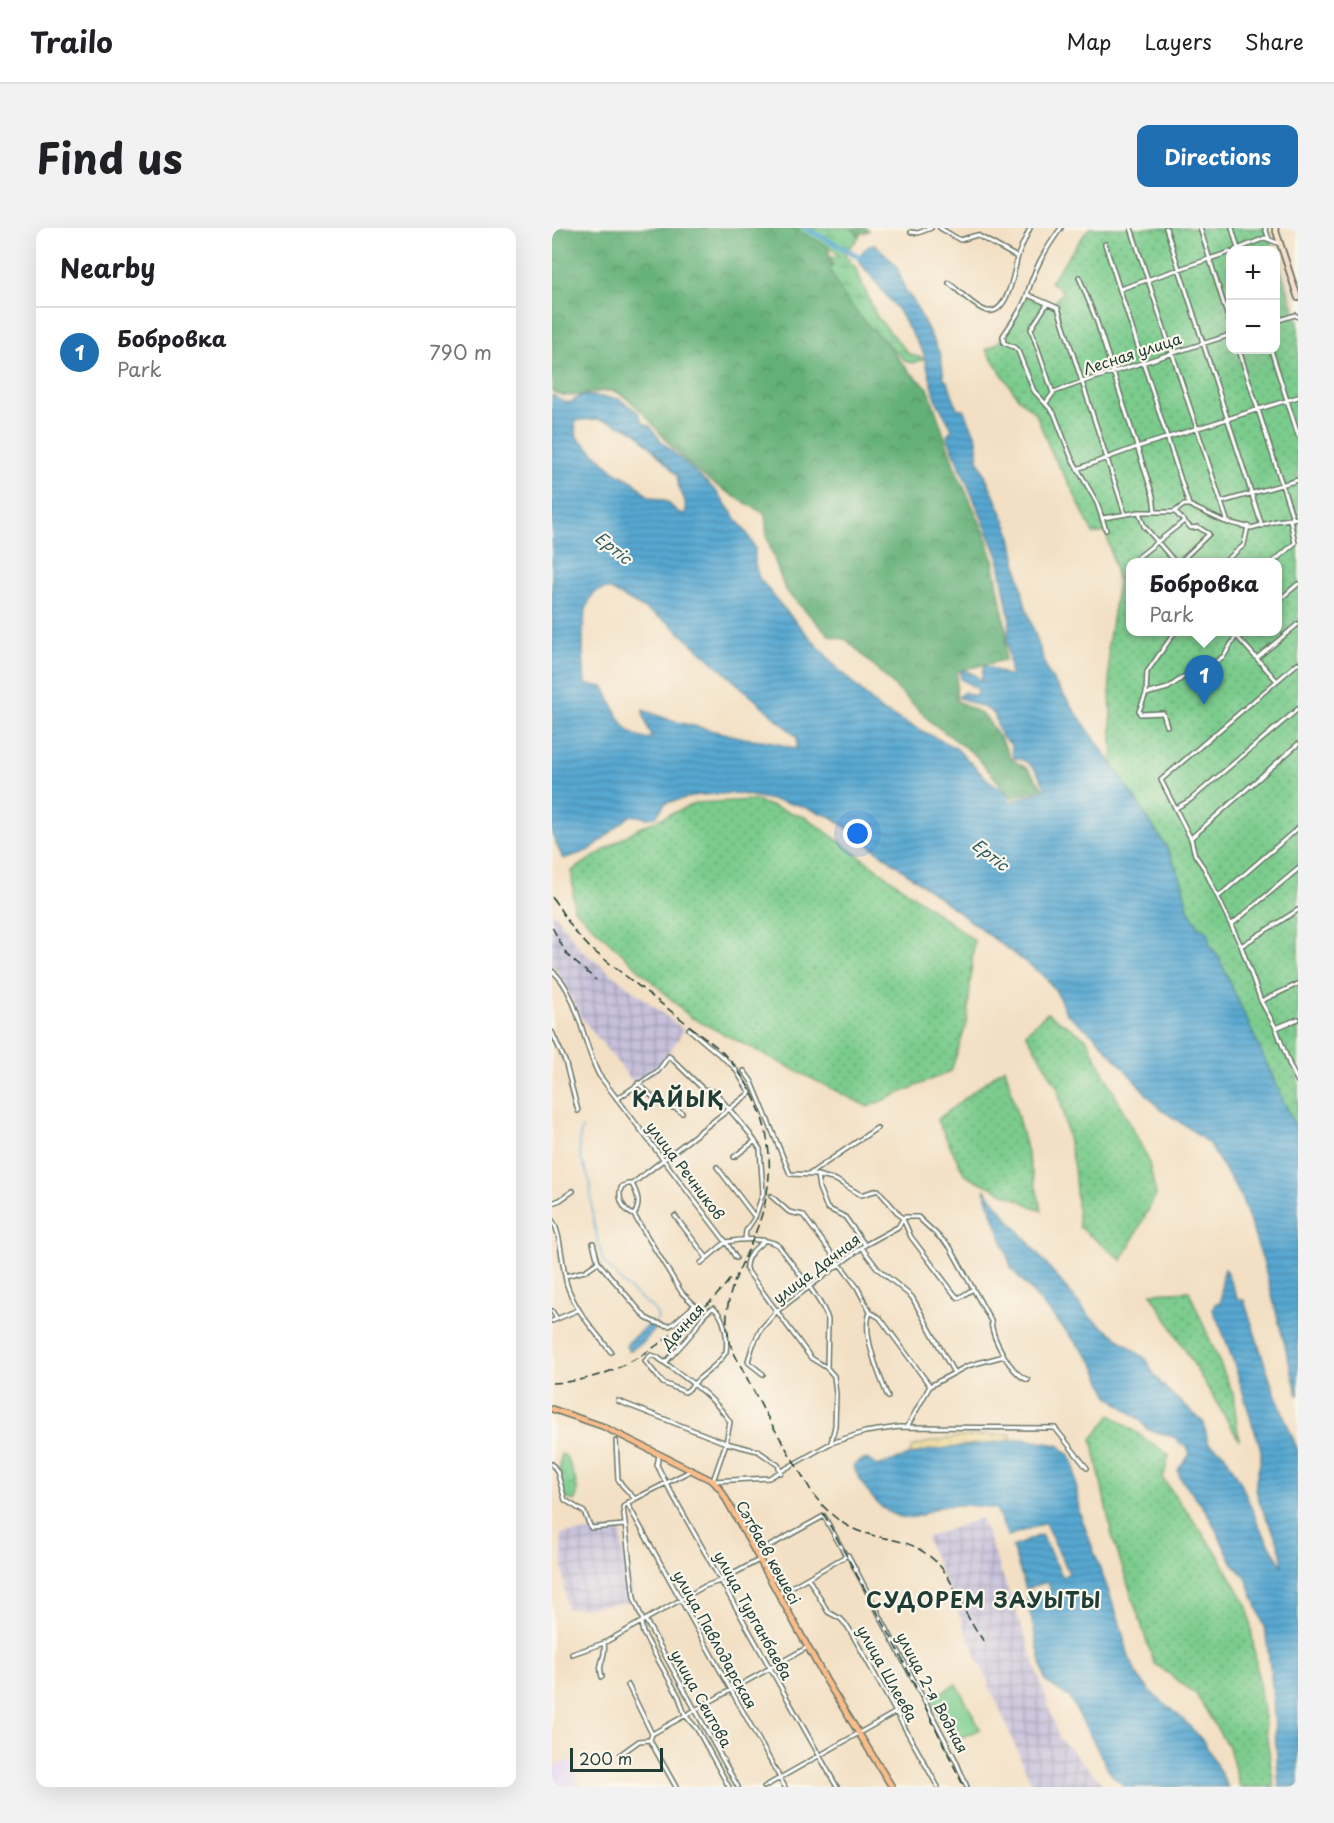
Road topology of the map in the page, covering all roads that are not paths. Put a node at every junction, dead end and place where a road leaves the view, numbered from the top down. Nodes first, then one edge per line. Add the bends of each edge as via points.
1 (932, 228) edge
2 (940, 228) edge
3 (1030, 228) edge
4 (1061, 228) edge
5 (1131, 228) edge
6 (1166, 228) edge
7 (1200, 228) edge
8 (1232, 228) edge
9 (1265, 228) edge
10 (1275, 228) edge
11 (911, 232) dead end
12 (1269, 239) junction
13 (1105, 244) dead end
14 (1280, 244) junction
15 (1235, 246) edge
16 (1246, 246) edge
17 (1226, 253) edge
18 (1017, 257) junction
19 (1209, 259) junction
20 (1179, 269) junction
21 (1079, 277) dead end
22 (1149, 279) junction
23 (949, 283) dead end
24 (1120, 289) junction
25 (1028, 295) junction
26 (1298, 298) edge
27 (1047, 303) junction
28 (1226, 312) edge
29 (1298, 317) edge
30 (1280, 320) edge
31 (1226, 336) edge
32 (1203, 343) junction
33 (1173, 353) junction
34 (1240, 354) edge
35 (1272, 354) edge
36 (1143, 362) junction
37 (1113, 372) junction
38 (1082, 382) junction
39 (1053, 393) junction
40 (1298, 397) edge
41 (1287, 400) junction
42 (1046, 403) junction
43 (1258, 410) junction
44 (1227, 419) junction
45 (1198, 429) junction
46 (1298, 435) edge
47 (1167, 438) junction
48 (1137, 447) junction
49 (1107, 458) junction
50 (1077, 469) junction
51 (1298, 480) edge
52 (1281, 484) junction
53 (1251, 492) junction
54 (1221, 502) junction
55 (1189, 505) junction
56 (1139, 512) junction
57 (1155, 512) junction
58 (1174, 512) junction
59 (1125, 514) junction
60 (1103, 518) junction
61 (1298, 518) edge
62 (1292, 519) junction
63 (1184, 521) junction
64 (1228, 523) junction
65 (1248, 526) junction
66 (1262, 526) junction
67 (1106, 530) dead end
68 (1157, 542) junction
69 (1137, 558) edge
70 (1171, 558) edge
71 (1184, 558) edge
72 (1229, 558) edge
73 (1278, 558) edge
74 (1298, 584) edge
75 (1282, 598) edge
76 (1298, 624) edge
77 (1171, 636) edge
78 (1236, 636) joint
79 (1257, 658) junction
80 (1298, 663) edge
81 (1276, 681) junction
82 (1146, 694) junction
83 (1298, 709) edge
84 (1167, 726) dead end
85 (1298, 744) edge
86 (1176, 808) junction
87 (1298, 828) edge
88 (1191, 839) junction
89 (1298, 869) edge
90 (1218, 897) junction
91 (1298, 910) edge
92 (1231, 925) junction
93 (1241, 946) junction
94 (552, 971) edge
95 (1298, 984) edge
96 (1261, 1001) junction
97 (1298, 1019) edge
98 (1298, 1026) edge
99 (1276, 1028) junction
100 (689, 1029) dead end
101 (552, 1032) edge
102 (744, 1071) dead end
103 (1298, 1082) edge
104 (638, 1083) junction
105 (617, 1099) junction
106 (730, 1110) junction
107 (578, 1111) dead end
108 (682, 1113) dead end
109 (878, 1128) dead end
110 (755, 1141) junction
111 (734, 1157) dead end
112 (663, 1160) junction
113 (717, 1167) dead end
114 (810, 1174) junction
115 (817, 1175) junction
116 (632, 1184) junction
117 (573, 1191) dead end
118 (771, 1196) dead end
119 (552, 1203) edge
120 (634, 1215) junction
121 (675, 1216) dead end
122 (755, 1217) junction
123 (552, 1220) edge
124 (903, 1220) junction
125 (745, 1239) junction
126 (764, 1241) junction
127 (726, 1242) junction
128 (593, 1243) dead end
129 (863, 1247) junction
130 (707, 1258) junction
131 (736, 1258) dead end
132 (598, 1262) junction
133 (701, 1263) dead end
134 (840, 1264) junction
135 (565, 1276) junction
136 (809, 1288) junction
137 (973, 1289) junction
138 (578, 1310) junction
139 (552, 1311) edge
140 (777, 1311) junction
141 (870, 1312) junction
142 (557, 1319) junction
143 (552, 1321) edge
144 (611, 1352) dead end
145 (1005, 1356) junction
146 (665, 1363) junction
147 (827, 1368) junction
148 (954, 1373) junction
149 (763, 1374) dead end
150 (1028, 1380) dead end
151 (693, 1385) junction
152 (930, 1386) junction
153 (888, 1397) dead end
154 (618, 1401) dead end
155 (552, 1409) edge
156 (907, 1427) junction
157 (616, 1442) dead end
158 (726, 1443) junction
159 (831, 1443) junction
160 (660, 1454) junction
161 (552, 1464) edge
162 (1087, 1468) dead end
163 (692, 1470) junction
164 (781, 1473) junction
165 (713, 1482) junction
166 (666, 1483) junction
167 (635, 1499) junction
168 (627, 1503) junction
169 (624, 1525) junction
170 (756, 1554) junction
171 (846, 1556) junction
172 (759, 1560) junction
173 (808, 1578) junction
174 (720, 1581) junction
175 (779, 1594) junction
176 (681, 1600) junction
177 (643, 1621) junction
178 (604, 1643) junction
179 (808, 1647) junction
180 (572, 1654) dead end
181 (770, 1669) junction
182 (602, 1677) dead end
183 (628, 1685) dead end
184 (731, 1690) junction
185 (695, 1710) junction
186 (896, 1712) junction
187 (685, 1715) junction
188 (860, 1733) junction
189 (652, 1734) junction
190 (650, 1740) junction
191 (621, 1754) dead end
192 (820, 1756) junction
193 (780, 1778) junction
194 (676, 1787) edge
195 (729, 1787) edge
196 (738, 1787) edge
197 (764, 1787) edge
198 (784, 1787) edge
199 (837, 1787) edge
200 (892, 1787) edge
201 (938, 1787) edge
202 (967, 1787) edge

1 - 11 street
2 - 18 street via 960,240 977,235
3 - 18 street
4 - 25 street via 1043,253
5 - 22 street
6 - 20 street
7 - 19 street
8 - 15 street
9 - 12 street
10 - 14 street
12 - 14 street
12 - 16 street
13 - 24 street
14 - 26 street
17 - 19 street
18 - 23 street via 1008,295 990,312
19 - 20 street
19 - 28 street
20 - 22 street
20 - 32 street
21 - 37 street
22 - 24 street
22 - 33 street
24 - 36 street
25 - 27 street
25 - 42 street via 1003,336 1004,343 1018,351 1034,391
27 - 38 street via 1058,308
27 - 39 street via 1031,329
29 - 30 street
31 - 32 street, Лесная улица
32 - 33 street, Лесная улица
32 - 44 street
33 - 36 street, Лесная улица
33 - 45 street
34 - 43 street
35 - 41 street
36 - 37 street, Лесная улица
36 - 47 street
37 - 38 street, Лесная улица
37 - 48 street
38 - 39 street, Лесная улица
38 - 49 street
39 - 42 street
40 - 41 street
41 - 43 street
41 - 46 street
42 - 50 street
43 - 44 street
43 - 52 street
44 - 45 street
44 - 53 street
45 - 47 street
45 - 54 street
47 - 48 street
47 - 55 street
48 - 49 street
48 - 57 street
49 - 50 street
49 - 59 street
50 - 60 street
51 - 52 street
52 - 53 street
52 - 62 street
53 - 54 street
53 - 66 street
54 - 64 street
55 - 58 street
55 - 64 street
56 - 57 street
56 - 59 street
56 - 68 street
57 - 58 street
58 - 63 street
59 - 60 street
60 - 67 street
61 - 62 street
62 - 66 street
62 - 73 street via 1295,543
63 - 68 street
63 - 71 street via 1209,534
64 - 65 street
65 - 66 street
65 - 72 street via 1244,545
68 - 69 street
68 - 70 street
74 - 75 street
76 - 79 street
77 - 82 street via 1147,672
78 - 79 street
78 - 82 street via 1217,661 1200,665 1168,688
79 - 81 street
80 - 81 street
81 - 86 street via 1161,780
82 - 84 street via 1140,714 1163,713
83 - 86 street
85 - 88 street
86 - 88 street
87 - 90 street
88 - 90 street via 1195,855
89 - 92 street
90 - 92 street
91 - 93 street
92 - 93 street
93 - 96 street
94 - 105 street, улица Речников via 561,979 595,1067
95 - 96 street
96 - 99 street
97 - 98 street
97 - 99 street
99 - 103 street
100 - 106 street via 734,1067 747,1087 750,1093
101 - 107 street via 564,1056
102 - 114 street via 790,1173
104 - 105 street
104 - 106 street via 658,1071 669,1056 703,1089 715,1092
104 - 108 street via 660,1104
105 - 112 street, улица Речников
106 - 110 street
106 - 112 street
109 - 114 street
110 - 111 street
110 - 122 street via 761,1153 763,1184
112 - 116 street
112 - 127 street, улица Речников
113 - 122 street
114 - 115 street
115 - 124 street via 836,1179 861,1195 878,1190
115 - 129 street via 827,1208 845,1217
116 - 120 street via 639,1205
116 - 120 street via 625,1184 620,1195 626,1209
117 - 119 street
118 - 134 street via 789,1212 803,1215
120 - 132 street via 682,1293 695,1305 674,1324 654,1322 640,1312
121 - 130 street
122 - 125 street
123 - 135 street
124 - 129 street, улица Дачная via 898,1227
124 - 137 street via 918,1217 950,1247
124 - 137 street via 911,1237 955,1295 959,1298
125 - 126 street, улица Речников
125 - 127 street, улица Речников
126 - 136 street via 778,1245
126 - 140 street via 747,1258 746,1269
127 - 130 street
127 - 131 street
128 - 132 street
129 - 134 street, улица Дачная
129 - 148 street via 878,1269 912,1297
130 - 133 street
132 - 135 street via 585,1271
134 - 136 street, улица Дачная
134 - 141 street
135 - 138 street
136 - 140 street, улица Дачная
136 - 147 street via 826,1313
137 - 145 street
138 - 142 street
138 - 144 street
139 - 142 street
140 - 147 street via 811,1358
140 - 149 street, улица Дачная via 761,1329 748,1361
141 - 152 street via 880,1318
141 - 153 street via 867,1320 872,1354
142 - 143 street
145 - 148 street via 975,1362
145 - 150 street via 1020,1378
146 - 151 street
146 - 151 street, Дачная via 655,1355 645,1361 667,1385 685,1392
146 - 151 street, Дачная via 707,1311 716,1310 721,1317 726,1352
147 - 159 street via 834,1376 836,1394
148 - 152 street
151 - 158 street via 730,1422
152 - 156 street
154 - 158 street
155 - 160 main road, Сәтбаев көшесі via 602,1425
156 - 159 street via 866,1432
156 - 162 street via 1055,1428
157 - 167 street via 618,1479
158 - 164 street via 758,1451 778,1465
158 - 165 street
159 - 164 street
160 - 163 main road, Сәтбаев көшесі
160 - 166 street, улица Турганбаева via 657,1465
161 - 169 street via 565,1500 584,1512 591,1528
163 - 165 main road, Сәтбаев көшесі
163 - 166 street
164 - 165 street via 769,1478
165 - 170 main road, Сәтбаев көшесі
166 - 167 street
166 - 174 street, улица Турганбаева
167 - 168 street
168 - 169 street, улица Сеитова via 622,1511
168 - 176 street, улица Павлодарская
169 - 177 street, улица Сеитова via 634,1598
170 - 171 street, улица 2-я Водная via 824,1516
170 - 172 main road, Сәтбаев көшесі
171 - 173 street
171 - 202 street, улица 2-я Водная
172 - 174 street
172 - 175 main road, Сәтбаев көшесі
173 - 175 street
173 - 186 street, улица Шлеева via 828,1612 848,1627
174 - 176 street
174 - 181 street, улица Турганбаева
175 - 179 main road, Сәтбаев көшесі
176 - 177 street
176 - 184 street, улица Павлодарская
177 - 178 street
177 - 185 street, улица Сеитова
177 - 187 street, улица Сеитова via 643,1633
178 - 180 street
178 - 182 street
179 - 181 street
179 - 188 main road, Сәтбаев көшесі
181 - 184 street
181 - 192 street, улица Турганбаева
183 - 189 street
184 - 185 street
184 - 193 street, улица Павлодарская
185 - 187 street
185 - 196 street, улица Сеитова
186 - 188 street
186 - 201 street, улица Шлеева
187 - 189 street
187 - 195 street, улица Сеитова
188 - 192 street
188 - 200 main road, Сәтбаев көшесі
189 - 190 street
190 - 191 street via 639,1741
190 - 194 street
192 - 193 street
192 - 199 street, улица Турганбаева
193 - 197 street
193 - 198 street, улица Павлодарская

